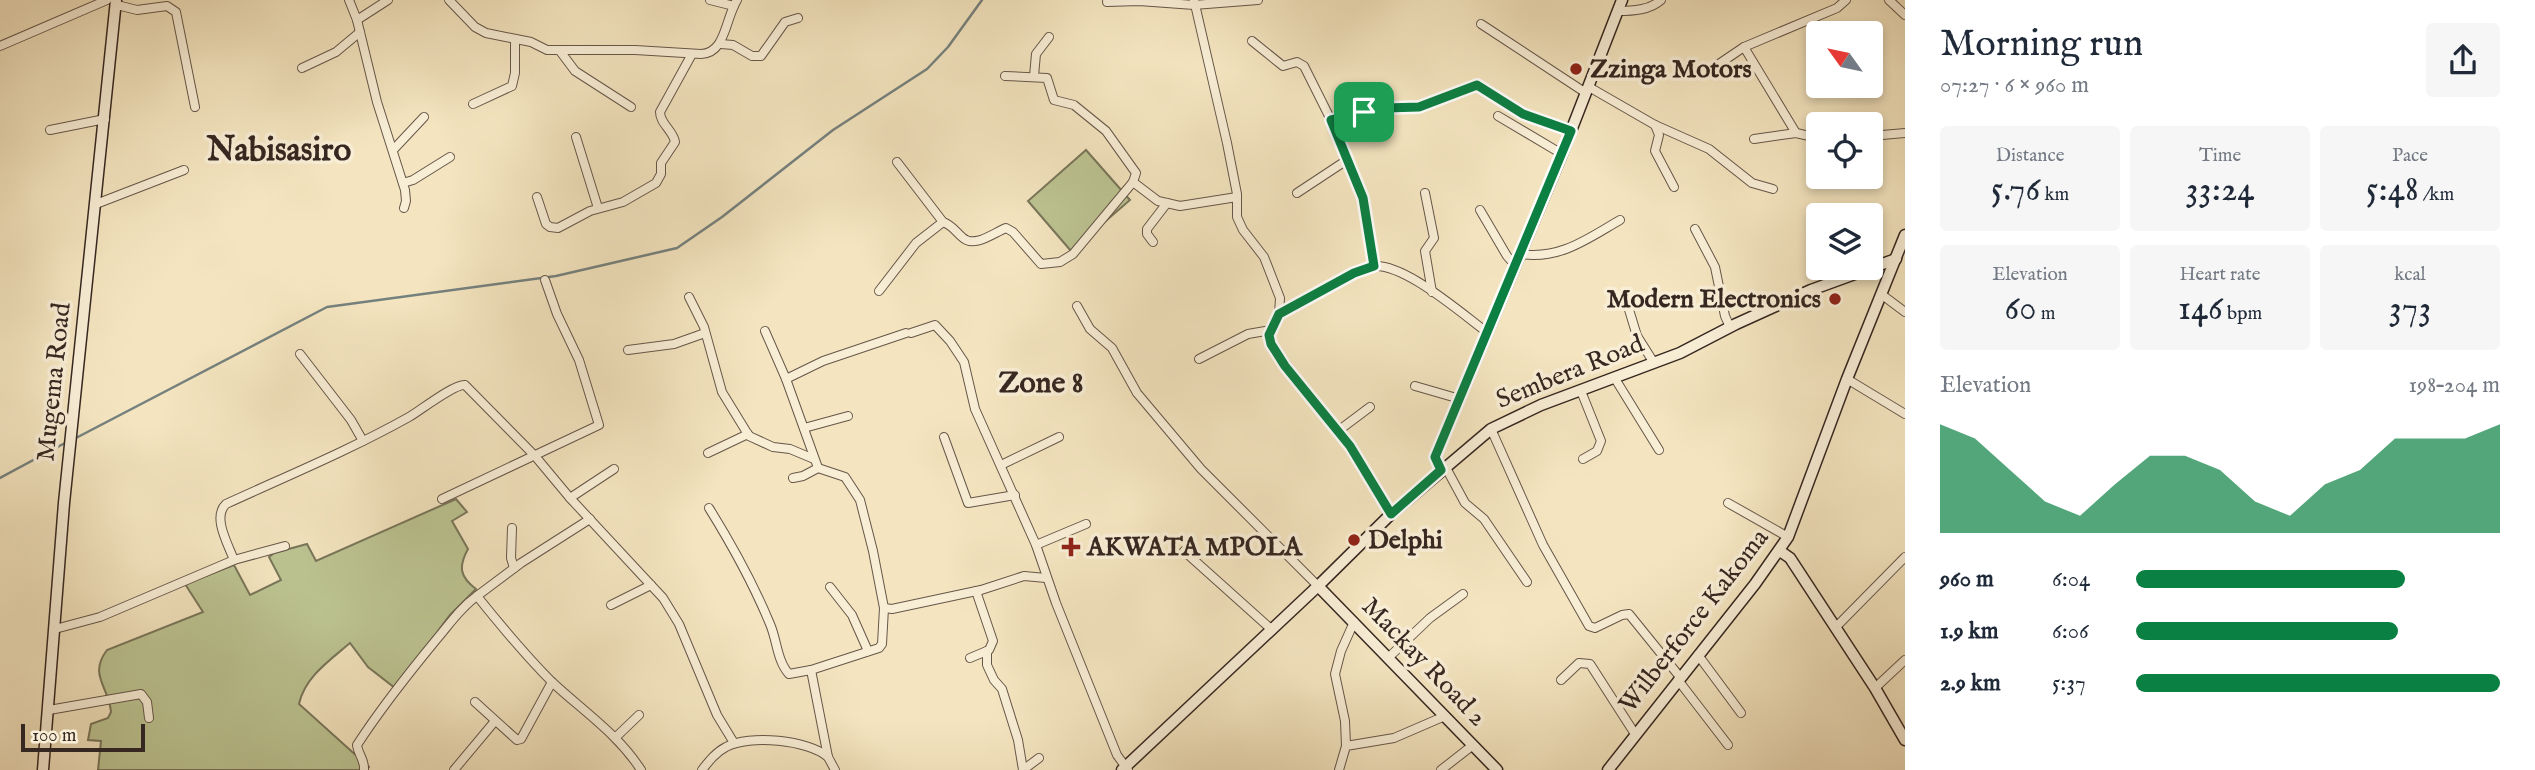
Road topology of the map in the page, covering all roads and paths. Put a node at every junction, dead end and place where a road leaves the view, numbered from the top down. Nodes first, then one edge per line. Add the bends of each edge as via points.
1 (349, 0) edge
2 (388, 0) edge
3 (449, 0) edge
4 (710, 0) edge
5 (1258, 0) edge
6 (1661, 0) edge
7 (1846, 0) edge
8 (1889, 0) edge
9 (113, 2) edge
10 (1107, 2) dead end
11 (1194, 2) edge
12 (735, 3) edge
13 (1620, 5) edge
14 (1905, 15) edge
15 (798, 18) dead end
16 (357, 20) junction
17 (1481, 24) dead end
18 (360, 32) junction
19 (1049, 37) dead end
20 (514, 39) junction
21 (1252, 41) dead end
22 (720, 44) junction
23 (0, 46) edge
24 (1744, 47) junction
25 (560, 51) junction
26 (692, 54) junction
27 (302, 68) dead end
28 (1710, 70) dead end
29 (1005, 76) dead end
30 (1034, 76) junction
31 (1588, 90) junction
32 (473, 104) dead end
33 (195, 107) dead end
34 (631, 107) dead end
35 (1498, 116) dead end
36 (424, 117) dead end
37 (105, 119) junction
38 (1331, 120) junction
39 (1655, 125) junction
40 (50, 130) dead end
41 (1571, 131) junction
42 (1796, 133) junction
43 (1905, 133) edge
44 (1806, 135) edge
45 (1883, 135) edge
46 (576, 136) dead end
47 (1754, 139) dead end
48 (393, 150) junction
49 (1562, 154) junction
50 (450, 157) dead end
51 (1347, 160) junction
52 (897, 162) dead end
53 (184, 170) dead end
54 (1133, 182) junction
55 (402, 183) junction
56 (1674, 187) dead end
57 (1773, 189) dead end
58 (1297, 193) dead end
59 (1425, 193) dead end
60 (537, 197) dead end
61 (1237, 197) junction
62 (1167, 203) junction
63 (96, 204) junction
64 (404, 208) dead end
65 (598, 208) junction
66 (1480, 210) dead end
67 (1620, 220) dead end
68 (943, 222) junction
69 (1695, 229) dead end
70 (1905, 235) edge
71 (1153, 242) dead end
72 (1520, 254) junction
73 (1900, 256) edge
74 (1374, 266) junction
75 (1516, 266) junction
76 (545, 280) dead end
77 (880, 291) dead end
78 (1432, 292) junction
79 (1881, 294) junction
80 (690, 297) dead end
81 (1627, 303) dead end
82 (1077, 306) dead end
83 (1905, 312) edge
84 (1279, 314) junction
85 (1730, 327) junction
86 (1271, 330) junction
87 (765, 331) dead end
88 (1488, 332) junction
89 (705, 333) junction
90 (628, 350) dead end
91 (300, 354) dead end
92 (1199, 359) dead end
93 (1654, 363) junction
94 (1614, 377) junction
95 (786, 379) junction
96 (1847, 379) junction
97 (1415, 386) dead end
98 (1581, 391) junction
99 (1460, 399) junction
100 (1370, 407) dead end
101 (1905, 414) edge
102 (848, 416) dead end
103 (804, 428) junction
104 (1491, 429) junction
105 (1338, 431) junction
106 (748, 434) junction
107 (944, 437) dead end
108 (1059, 437) dead end
109 (363, 441) junction
110 (1659, 450) dead end
111 (708, 453) dead end
112 (535, 456) junction
113 (814, 458) junction
114 (1583, 459) dead end
115 (1001, 465) junction
116 (818, 468) junction
117 (1443, 468) junction
118 (614, 469) dead end
119 (793, 478) dead end
120 (1016, 495) junction
121 (570, 498) junction
122 (442, 499) dead end
123 (1728, 503) dead end
124 (709, 508) dead end
125 (1391, 514) junction
126 (590, 519) junction
127 (1086, 524) dead end
128 (512, 528) dead end
129 (1788, 537) junction
130 (1036, 545) junction
131 (285, 546) dead end
132 (1184, 551) dead end
133 (1780, 551) junction
134 (1905, 557) edge
135 (234, 560) junction
136 (514, 568) junction
137 (1046, 578) junction
138 (1527, 582) dead end
139 (651, 585) junction
140 (1318, 586) junction
141 (830, 587) dead end
142 (976, 591) junction
143 (1463, 594) dead end
144 (477, 596) junction
145 (611, 605) dead end
146 (884, 608) junction
147 (1354, 622) junction
148 (1836, 627) junction
149 (55, 629) junction
150 (1271, 629) junction
151 (867, 651) junction
152 (988, 651) junction
153 (1698, 654) junction
154 (970, 658) dead end
155 (1388, 658) junction
156 (1905, 660) edge
157 (811, 670) junction
158 (1679, 678) junction
159 (1561, 680) dead end
160 (552, 682) junction
161 (1875, 688) junction
162 (475, 702) dead end
163 (49, 710) junction
164 (1741, 713) dead end
165 (639, 715) dead end
166 (1445, 716) junction
167 (149, 718) dead end
168 (495, 721) junction
169 (1635, 734) junction
170 (616, 737) junction
171 (1905, 740) edge
172 (734, 743) junction
173 (1473, 745) junction
174 (1728, 745) dead end
175 (1346, 746) junction
176 (828, 757) junction
177 (1039, 758) dead end
178 (1125, 769) edge
179 (43, 770) edge
180 (364, 770) edge
181 (454, 770) edge
182 (641, 770) edge
183 (702, 770) edge
184 (835, 770) edge
185 (1023, 770) edge
186 (1339, 770) edge
187 (1441, 770) edge
188 (1497, 770) edge
189 (1608, 770) edge

1 - 16 street
2 - 16 street
3 - 20 street via 475,27
4 - 12 street
5 - 11 street
6 - 13 street via 1631,11
7 - 24 street
8 - 14 street
9 - 23 street
9 - 33 street via 137,10 167,6 176,12
9 - 37 street, Mugema Road
10 - 11 street
11 - 61 street
12 - 22 street
13 - 31 street
15 - 22 street via 785,22 761,56
16 - 18 street
17 - 31 street
18 - 27 street via 336,52
18 - 48 street
19 - 30 street via 1036,54
20 - 25 street
20 - 32 street via 512,86
21 - 38 street via 1283,66 1302,64
22 - 26 street via 707,54
24 - 28 street
24 - 42 street
25 - 26 street
25 - 34 street via 575,71
26 - 65 street via 660,111 675,142 661,163 659,179 623,202
29 - 30 street
30 - 54 street via 1046,78 1054,100 1078,107 1110,134 1135,171
31 - 39 street
31 - 41 street
35 - 49 street
36 - 48 street
37 - 40 street
37 - 63 street, Mugema Road
38 - 41 street via 1386,108 1419,107 1477,85 1523,114
38 - 51 street
39 - 56 street via 1660,135 1655,150
39 - 57 street via 1709,149 1752,183
41 - 49 street
42 - 44 street
42 - 47 street
43 - 45 street
46 - 65 street
48 - 55 street
49 - 72 street
50 - 55 street
51 - 58 street
51 - 74 street via 1363,198
52 - 68 street
53 - 63 street
54 - 62 street
54 - 68 street via 1073,254 1051,265 1041,264 1006,228 970,241
55 - 64 street
59 - 78 street via 1434,234 1425,251
60 - 65 street via 550,228
61 - 62 street via 1180,206
61 - 84 street via 1240,223 1264,257 1280,298
62 - 71 street via 1147,229
63 - 149 street, Mugema Road
66 - 75 street
67 - 72 street via 1561,252 1538,257
68 - 77 street via 916,243
69 - 85 street via 1715,267
70 - 73 street, Wilberforce Kakoma
72 - 75 street
73 - 79 street, Wilberforce Kakoma
73 - 85 street, Sembera Road
74 - 78 street via 1400,271
74 - 84 street
75 - 88 street
76 - 112 street via 579,360 599,425
78 - 88 street
79 - 83 street
79 - 96 street, Wilberforce Kakoma
80 - 89 street
81 - 93 street via 1637,337
82 - 140 street via 1090,329 1112,348 1137,393 1201,469
84 - 86 street
85 - 93 street, Sembera Road
86 - 92 street via 1248,334
86 - 105 street via 1271,344 1285,366
87 - 95 street
88 - 99 street
89 - 90 street via 674,344
89 - 106 street via 722,392
91 - 109 street
93 - 94 street, Sembera Road
94 - 98 street, Sembera Road
94 - 110 street
95 - 103 street
95 - 115 street via 823,361 934,325 960,356 975,409
96 - 101 street
96 - 129 street, Wilberforce Kakoma
97 - 99 street
98 - 104 street, Sembera Road
98 - 114 street via 1601,441 1597,451
99 - 117 street via 1435,457
100 - 105 street
102 - 103 street
103 - 113 street
104 - 117 street, Sembera Road
104 - 158 street via 1543,545 1589,625 1595,628 1629,614
105 - 125 street
106 - 111 street
106 - 113 street via 773,447
107 - 120 street via 968,503
108 - 115 street
109 - 112 street via 462,384
109 - 135 street via 222,507 219,517
112 - 121 street
112 - 122 street
113 - 116 street
115 - 120 street
116 - 119 street
116 - 146 street via 845,477 860,500
117 - 125 street, Sembera Road
117 - 138 street via 1465,503 1485,519
118 - 121 street
120 - 130 street
121 - 126 street
123 - 129 street
124 - 157 street via 757,594 783,667 789,674
125 - 140 street, Sembera Road
126 - 136 street
126 - 139 street
127 - 130 street
128 - 136 street
129 - 133 street, Wilberforce Kakoma
130 - 137 street
131 - 135 street
132 - 150 street
133 - 148 street via 1790,558
133 - 153 street, Wilberforce Kakoma
134 - 148 street
135 - 149 street via 100,617
136 - 144 street
137 - 142 street via 1024,576
137 - 178 street
139 - 145 street
139 - 172 street via 679,624 717,715
140 - 147 street, Mackay Road 2
140 - 150 street, Sembera Road
141 - 151 street via 852,615
142 - 146 street
142 - 152 street via 991,631 993,645
143 - 155 street
144 - 160 street
144 - 180 street via 402,681 361,738 357,745
146 - 151 street via 882,644
147 - 155 street, Mackay Road 2
147 - 175 street via 1335,674
148 - 161 street
149 - 163 street, Mugema Road
150 - 178 street, Sembera Road
151 - 157 street
152 - 154 street
152 - 185 street via 987,665 1002,689
153 - 158 street, Wilberforce Kakoma
153 - 164 street
155 - 166 street, Mackay Road 2
156 - 161 street
157 - 176 street
158 - 169 street, Wilberforce Kakoma
158 - 174 street
159 - 169 street via 1579,663 1590,664
160 - 168 street via 521,739 511,737
160 - 170 street
161 - 171 street
162 - 168 street
163 - 167 street via 141,694
163 - 179 street, Mugema Road
165 - 170 street
166 - 173 street, Mackay Road 2
166 - 175 street via 1394,738
168 - 181 street
169 - 189 street, Wilberforce Kakoma
170 - 182 street
172 - 176 street via 791,742 811,746
172 - 183 street
173 - 187 street
173 - 188 street, Mackay Road 2
175 - 186 street
176 - 184 street
177 - 185 street

